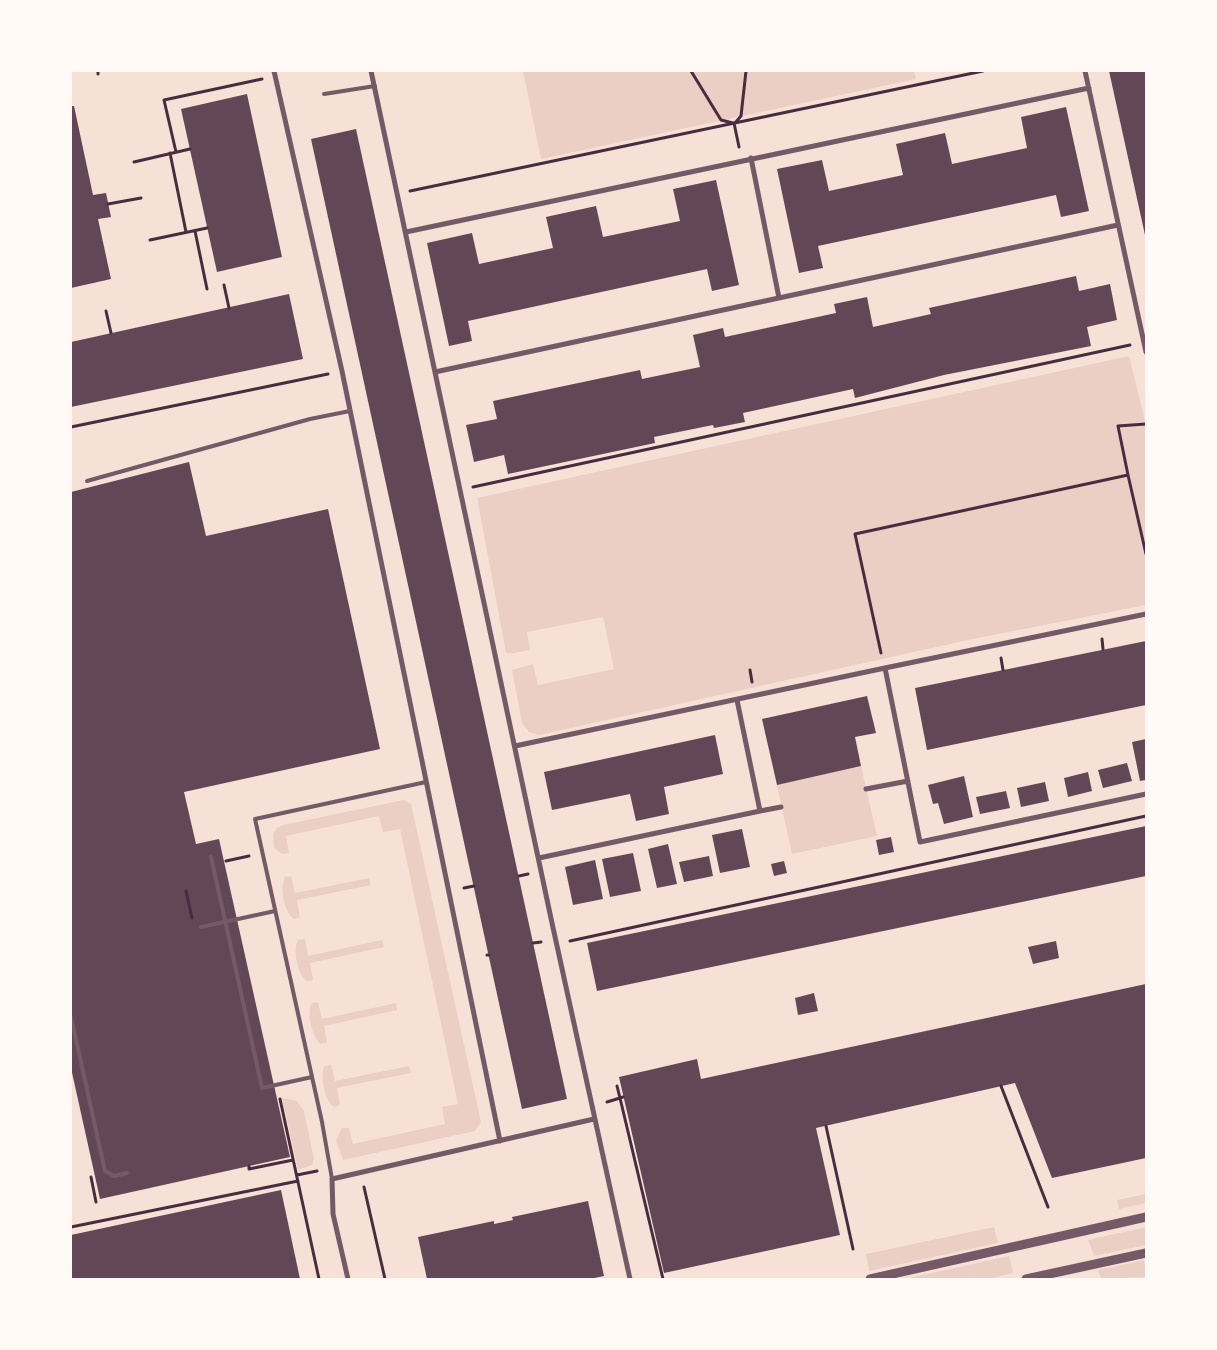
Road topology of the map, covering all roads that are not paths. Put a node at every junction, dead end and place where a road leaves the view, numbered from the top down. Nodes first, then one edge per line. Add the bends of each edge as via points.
1 (274, 71) edge
2 (371, 71) edge
3 (1085, 71) edge
4 (375, 86) junction
5 (1089, 88) junction
6 (324, 94) dead end
7 (751, 158) junction
8 (1118, 225) junction
9 (406, 232) junction
10 (779, 298) junction
11 (1146, 352) edge
12 (435, 372) junction
13 (350, 411) junction
14 (87, 481) dead end
15 (1146, 614) edge
16 (885, 668) junction
17 (738, 700) junction
18 (515, 746) junction
19 (908, 781) junction
20 (426, 782) junction
21 (866, 789) dead end
22 (1146, 794) edge
23 (781, 807) dead end
24 (760, 811) junction
25 (211, 857) dead end
26 (539, 858) junction
27 (275, 911) junction
28 (200, 927) dead end
29 (71, 1017) edge
30 (312, 1077) junction
31 (594, 1119) junction
32 (500, 1141) junction
33 (127, 1172) dead end
34 (332, 1179) junction
35 (1146, 1217) edge
36 (1146, 1253) edge
37 (348, 1279) edge
38 (630, 1279) edge
39 (870, 1279) edge
40 (1026, 1279) edge

1 - 13 street
2 - 4 street
3 - 5 street
4 - 6 lane
4 - 9 street
5 - 7 street
5 - 8 street
7 - 9 street
7 - 10 street
8 - 10 street
8 - 11 street
9 - 12 street
10 - 12 street
12 - 18 street
13 - 14 lane via 310,419
13 - 20 street
15 - 16 street
16 - 17 street
16 - 19 street
17 - 18 street
17 - 24 street
18 - 26 street
19 - 21 street
19 - 22 street via 920,842
20 - 27 lane via 255,819
20 - 32 street
23 - 24 street
24 - 26 street
25 - 30 lane via 262,1088
26 - 31 street
27 - 28 lane
27 - 30 lane
29 - 33 lane via 105,1171 114,1176
30 - 34 lane
31 - 32 street
31 - 38 street
32 - 34 street
34 - 37 street via 333,1214
35 - 39 street
36 - 40 street

